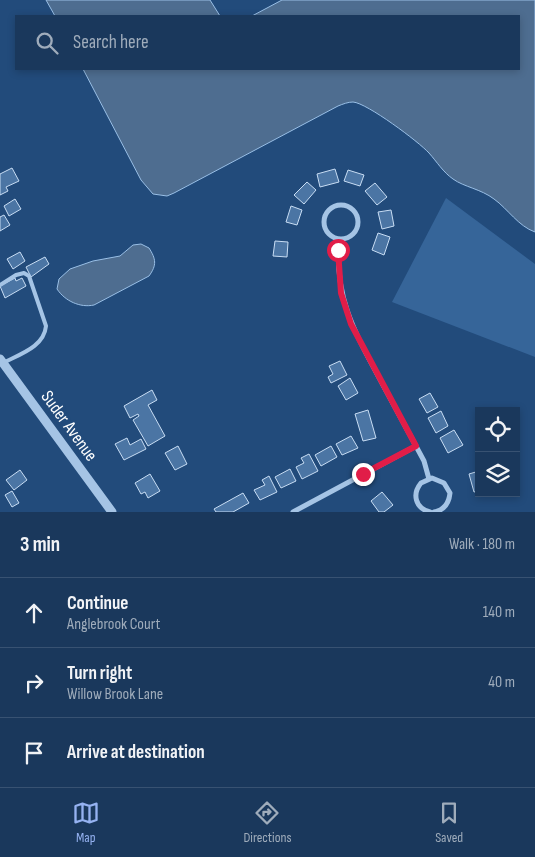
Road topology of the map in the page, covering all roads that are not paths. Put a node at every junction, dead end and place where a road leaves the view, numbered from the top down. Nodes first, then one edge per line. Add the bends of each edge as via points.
1 (339, 239) junction
2 (0, 284) edge
3 (2, 361) edge
4 (416, 446) junction
5 (429, 479) junction
6 (112, 512) edge
7 (293, 512) edge
8 (430, 512) edge
9 (434, 512) edge

1 - 1 street via 353,234 358,223 354,210 343,204 331,208 324,217 327,233
1 - 4 street via 341,293 351,324
2 - 3 lane via 16,275 24,273 29,276 46,326 39,343
3 - 6 street, Suder Avenue
4 - 5 street
4 - 7 street
5 - 8 street via 421,483 416,493 418,504
5 - 9 street via 439,479 450,493 443,509

